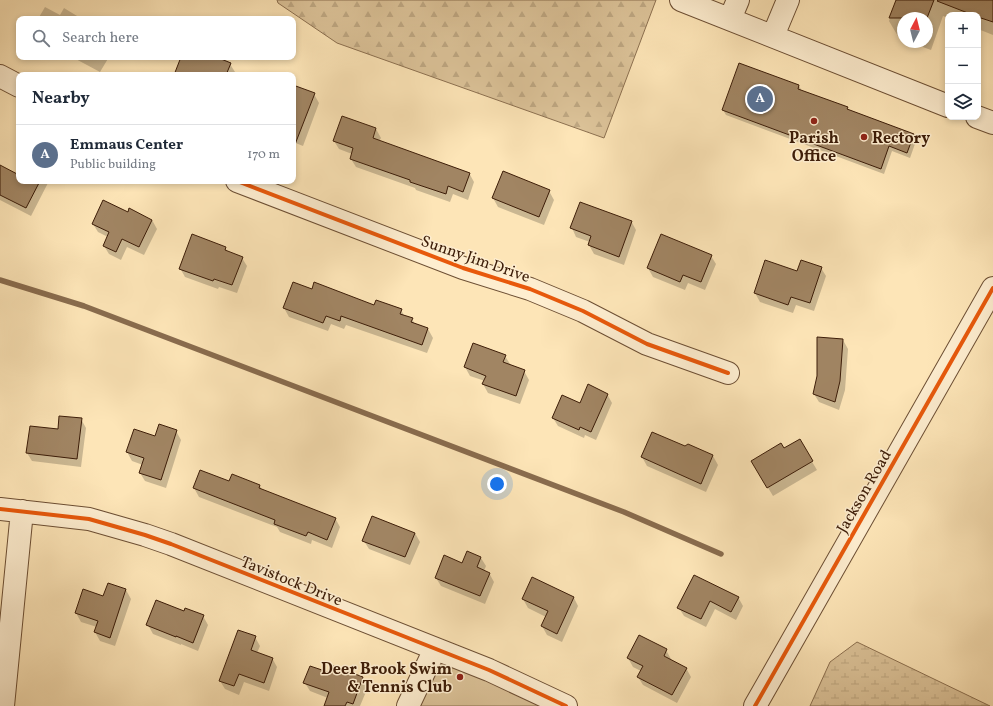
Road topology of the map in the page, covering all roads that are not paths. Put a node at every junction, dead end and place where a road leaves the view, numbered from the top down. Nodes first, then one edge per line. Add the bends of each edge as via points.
1 (681, 0) edge
2 (788, 0) edge
3 (734, 10) edge
4 (773, 36) junction
5 (0, 76) edge
6 (16, 84) edge
7 (945, 105) edge
8 (981, 118) edge
9 (993, 123) edge
10 (245, 184) edge
11 (993, 288) edge
12 (728, 373) dead end
13 (0, 508) edge
14 (22, 511) junction
15 (435, 649) junction
16 (3, 706) edge
17 (408, 706) edge
18 (566, 706) edge
19 (755, 706) edge

1 - 3 street
2 - 4 street
3 - 4 street
4 - 7 street via 914,99
5 - 6 street
8 - 9 street
10 - 12 street, Sunny Jim Drive via 463,268 530,289 583,311 647,344
11 - 19 street, Jackson Road
13 - 14 street, Tavistock Drive
14 - 15 street, Tavistock Drive via 89,519 177,546
14 - 16 street
15 - 17 street
15 - 18 street, Tavistock Drive via 489,670

